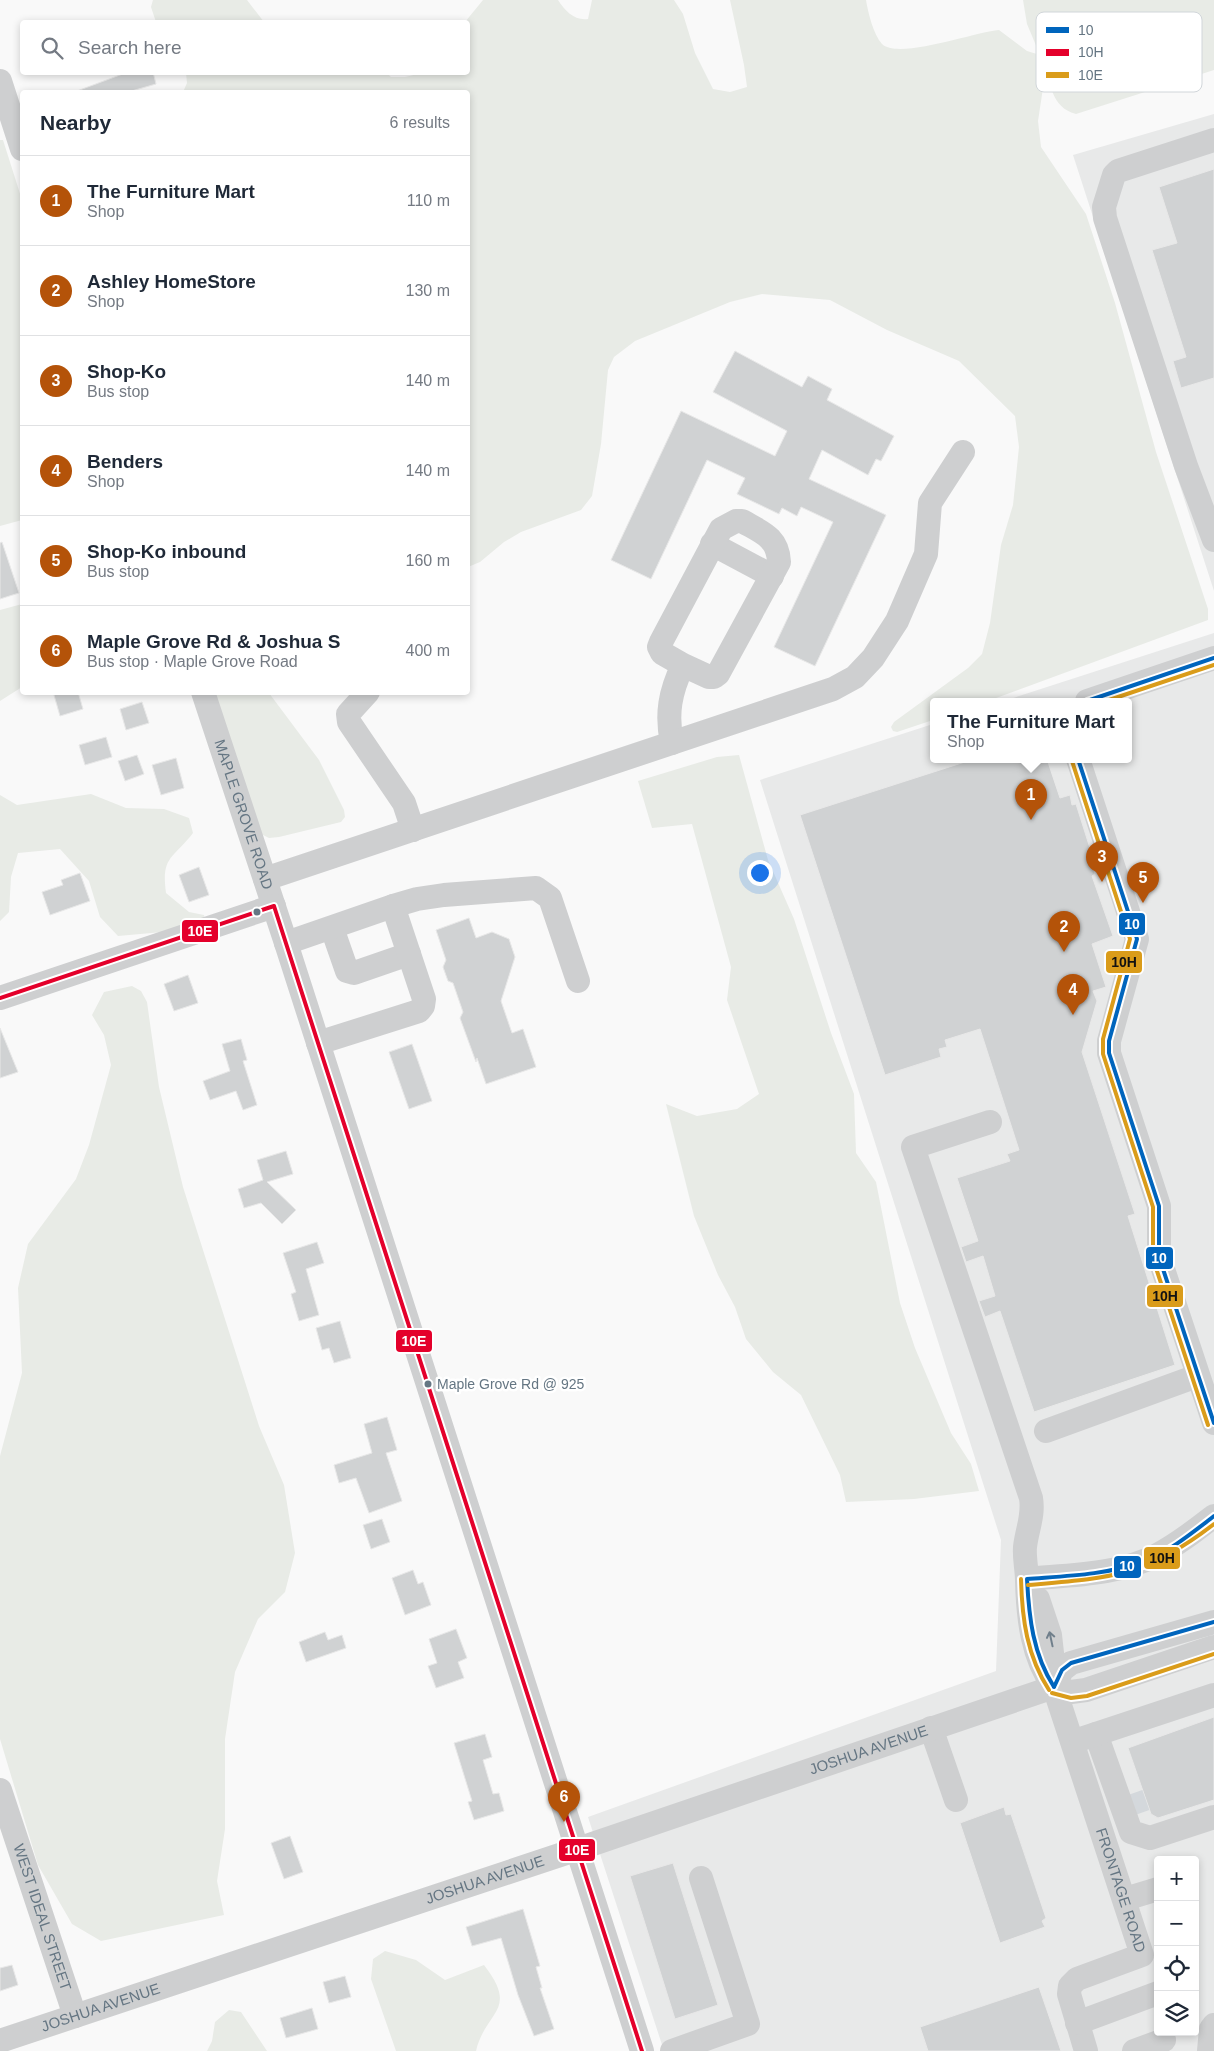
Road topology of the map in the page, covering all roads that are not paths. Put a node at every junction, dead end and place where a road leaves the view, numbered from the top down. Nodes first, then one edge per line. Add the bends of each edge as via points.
1 (0, 81) edge
2 (1214, 140) edge
3 (20, 143) edge
4 (963, 452) dead end
5 (1214, 540) edge
6 (712, 544) junction
7 (772, 576) junction
8 (1214, 658) edge
9 (683, 665) junction
10 (204, 695) edge
11 (365, 695) edge
12 (1096, 698) edge
13 (672, 743) junction
14 (1079, 763) edge
15 (413, 830) junction
16 (265, 879) junction
17 (274, 906) junction
18 (393, 906) junction
19 (332, 928) junction
20 (286, 943) junction
21 (409, 954) junction
22 (578, 980) dead end
23 (0, 998) edge
24 (318, 1043) junction
25 (990, 1122) dead end
26 (1197, 1376) junction
27 (1214, 1423) edge
28 (1046, 1431) dead end
29 (1214, 1516) edge
30 (1027, 1579) junction
31 (1214, 1622) edge
32 (1214, 1647) edge
33 (1054, 1687) junction
34 (1214, 1695) edge
35 (931, 1728) junction
36 (1096, 1734) junction
37 (1072, 1742) junction
38 (0, 1790) edge
39 (956, 1800) dead end
40 (1214, 1817) edge
41 (578, 1849) junction
42 (701, 1878) dead end
43 (1154, 1890) edge
44 (1124, 1899) junction
45 (1150, 1952) edge
46 (1154, 1994) edge
47 (75, 2016) junction
48 (1077, 2023) junction
49 (1214, 2025) edge
50 (0, 2041) edge
51 (1164, 2041) edge
52 (642, 2051) edge
53 (672, 2051) edge
54 (1086, 2051) edge
55 (1134, 2051) edge
56 (1209, 2051) edge

1 - 3 street
2 - 5 street via 1118,171 1104,208 1186,466
4 - 13 street via 930,503 926,554 897,621 873,658 855,677 833,689
6 - 7 street
6 - 7 street via 721,529 736,520 759,530 777,546 779,562
6 - 9 street via 659,647 662,653
7 - 9 street via 718,674 709,677
8 - 12 street
9 - 13 street via 668,710
10 - 16 street, MAPLE GROVE ROAD
11 - 15 street via 351,708 349,722 404,803
13 - 15 street
14 - 26 street via 1137,939 1108,1041 1109,1054 1159,1206 1159,1257
15 - 16 street
16 - 17 street, MAPLE GROVE ROAD
17 - 20 street, MAPLE GROVE ROAD
17 - 23 street
18 - 19 street
18 - 21 street
18 - 22 street via 444,895 536,888 550,898 554,906
19 - 20 street
19 - 21 street via 347,971 354,973
20 - 24 street, MAPLE GROVE ROAD
21 - 24 street via 424,999 420,1010
24 - 41 street, MAPLE GROVE ROAD
25 - 30 street, FRONTAGE ROAD via 913,1147 1030,1498 1033,1513 1025,1549
26 - 27 street
26 - 28 street
29 - 30 street via 1170,1548 1146,1560 1099,1571
30 - 33 street, FRONTAGE ROAD via 1033,1638 1042,1669
31 - 33 street via 1071,1663 1062,1670
32 - 33 street, JOSHUA AVENUE via 1081,1691
33 - 35 street, JOSHUA AVENUE
33 - 37 street, FRONTAGE ROAD
34 - 36 street
35 - 39 street
35 - 41 street, JOSHUA AVENUE
36 - 37 street
36 - 40 street via 1129,1806 1150,1838
37 - 44 street, FRONTAGE ROAD
38 - 47 street, WEST IDEAL STREET
41 - 47 street, JOSHUA AVENUE
41 - 52 street, MAPLE GROVE ROAD
42 - 53 street via 748,2024
43 - 44 street
44 - 45 street, FRONTAGE ROAD
45 - 48 street, FRONTAGE ROAD via 1077,1979 1070,1986 1069,1994
46 - 48 street
47 - 50 street, JOSHUA AVENUE
48 - 54 street, FRONTAGE ROAD
49 - 56 street
51 - 55 street

